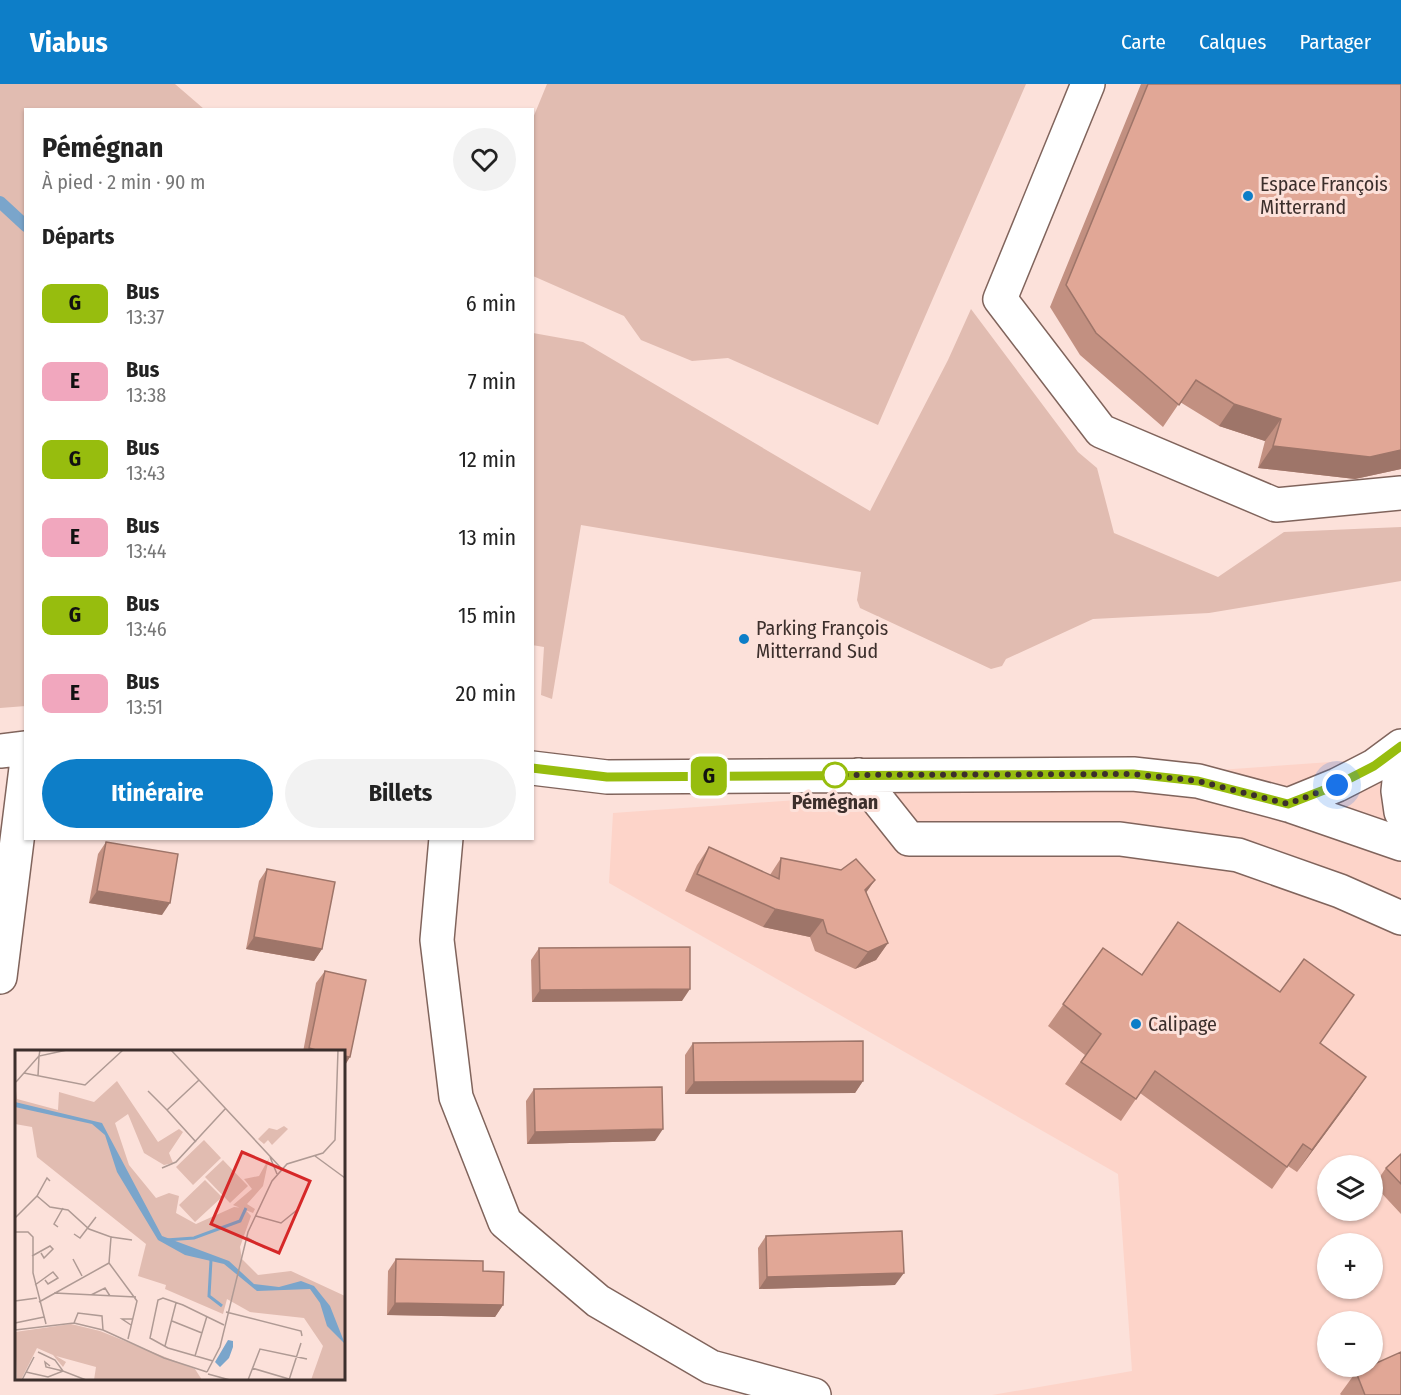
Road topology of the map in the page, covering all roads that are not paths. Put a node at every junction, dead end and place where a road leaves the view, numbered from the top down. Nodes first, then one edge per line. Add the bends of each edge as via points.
1 (1088, 84) edge
2 (1401, 493) edge
3 (1401, 746) edge
4 (24, 748) edge
5 (0, 751) edge
6 (1401, 762) edge
7 (534, 768) edge
8 (858, 775) junction
9 (24, 784) edge
10 (1288, 804) junction
11 (1401, 812) edge
12 (446, 840) edge
13 (1401, 844) edge
14 (1401, 918) edge
15 (0, 977) edge
16 (814, 1395) edge

1 - 2 street via 1000,299 1101,431 1276,505
3 - 10 street via 1365,771
4 - 5 street
6 - 11 street
7 - 8 street via 607,777
8 - 10 street via 1133,774 1198,781
8 - 14 street via 909,839 1120,839 1238,855 1340,891
9 - 15 street
10 - 13 street
12 - 16 street via 437,940 456,1097 505,1222 598,1301 711,1367

